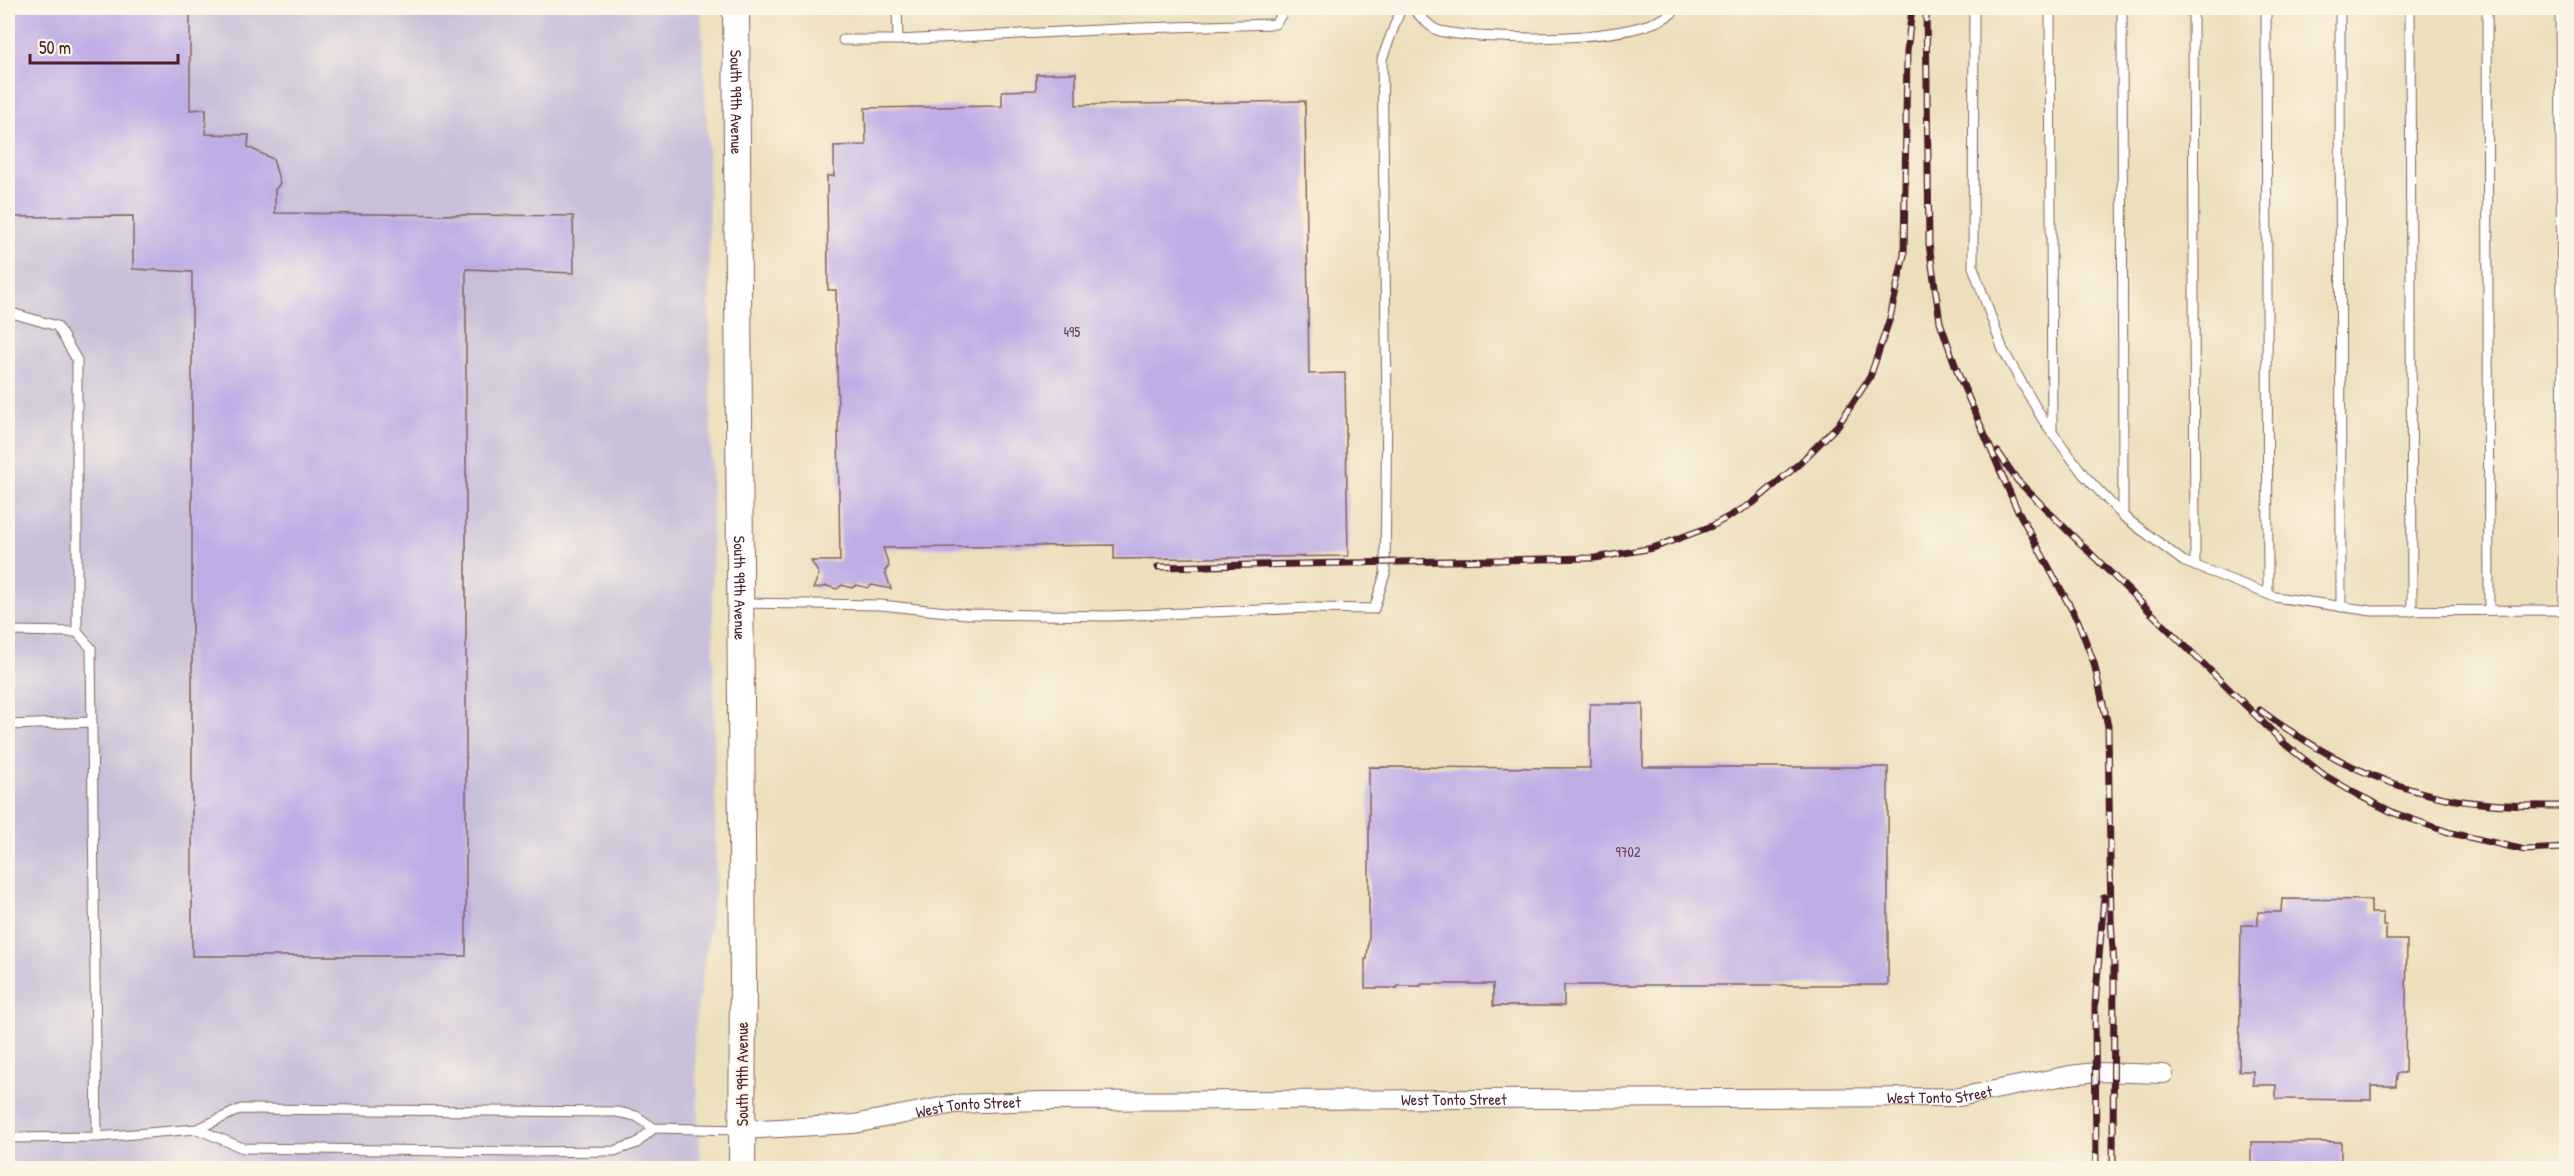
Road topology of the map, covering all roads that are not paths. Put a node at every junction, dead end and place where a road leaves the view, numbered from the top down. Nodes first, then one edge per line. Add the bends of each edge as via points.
1 (736, 8) edge
2 (897, 8) edge
3 (1286, 8) edge
4 (1401, 8) edge
5 (1412, 8) edge
6 (1677, 8) edge
7 (1974, 8) edge
8 (2050, 8) edge
9 (2122, 8) edge
10 (2193, 8) edge
11 (2266, 8) edge
12 (2340, 8) edge
13 (2410, 8) edge
14 (2487, 8) edge
15 (2560, 8) edge
16 (843, 40) dead end
17 (898, 40) junction
18 (8, 312) edge
19 (2052, 434) junction
20 (2123, 516) junction
21 (2195, 566) junction
22 (2268, 594) junction
23 (740, 603) junction
24 (2341, 607) junction
25 (2489, 610) junction
26 (2565, 610) edge
27 (2412, 611) junction
28 (8, 631) edge
29 (77, 632) junction
30 (92, 722) junction
31 (8, 725) edge
32 (2164, 1074) dead end
33 (654, 1128) junction
34 (197, 1129) junction
35 (742, 1130) junction
36 (97, 1137) junction
37 (8, 1138) edge
38 (742, 1168) edge

1 - 23 main road, South 99th Avenue
2 - 17 lane
3 - 17 lane via 1275,24
4 - 23 lane via 1382,58 1385,574 1374,609 1109,616 966,614 880,605
5 - 6 lane via 1437,31 1512,37 1601,35 1666,18
7 - 19 lane via 1973,267 2003,350
8 - 19 lane
9 - 20 lane
10 - 21 lane
11 - 22 lane
12 - 24 lane
13 - 27 lane
14 - 25 lane
15 - 26 lane
16 - 17 lane
18 - 29 lane via 57,326 77,360
19 - 20 lane
20 - 21 lane
21 - 22 lane
22 - 24 lane
23 - 35 main road, South 99th Avenue
24 - 27 lane via 2372,612
25 - 26 lane
25 - 27 lane
28 - 29 lane
29 - 30 lane via 91,648
30 - 31 lane
30 - 36 lane
32 - 35 street, West Tonto Street via 2096,1072 1959,1097 955,1104 854,1124
33 - 34 lane via 636,1116 616,1112 241,1109
33 - 34 lane via 637,1143 614,1151 519,1152 243,1148
33 - 35 lane
34 - 36 lane
35 - 38 main road, South 99th Avenue
36 - 37 lane

